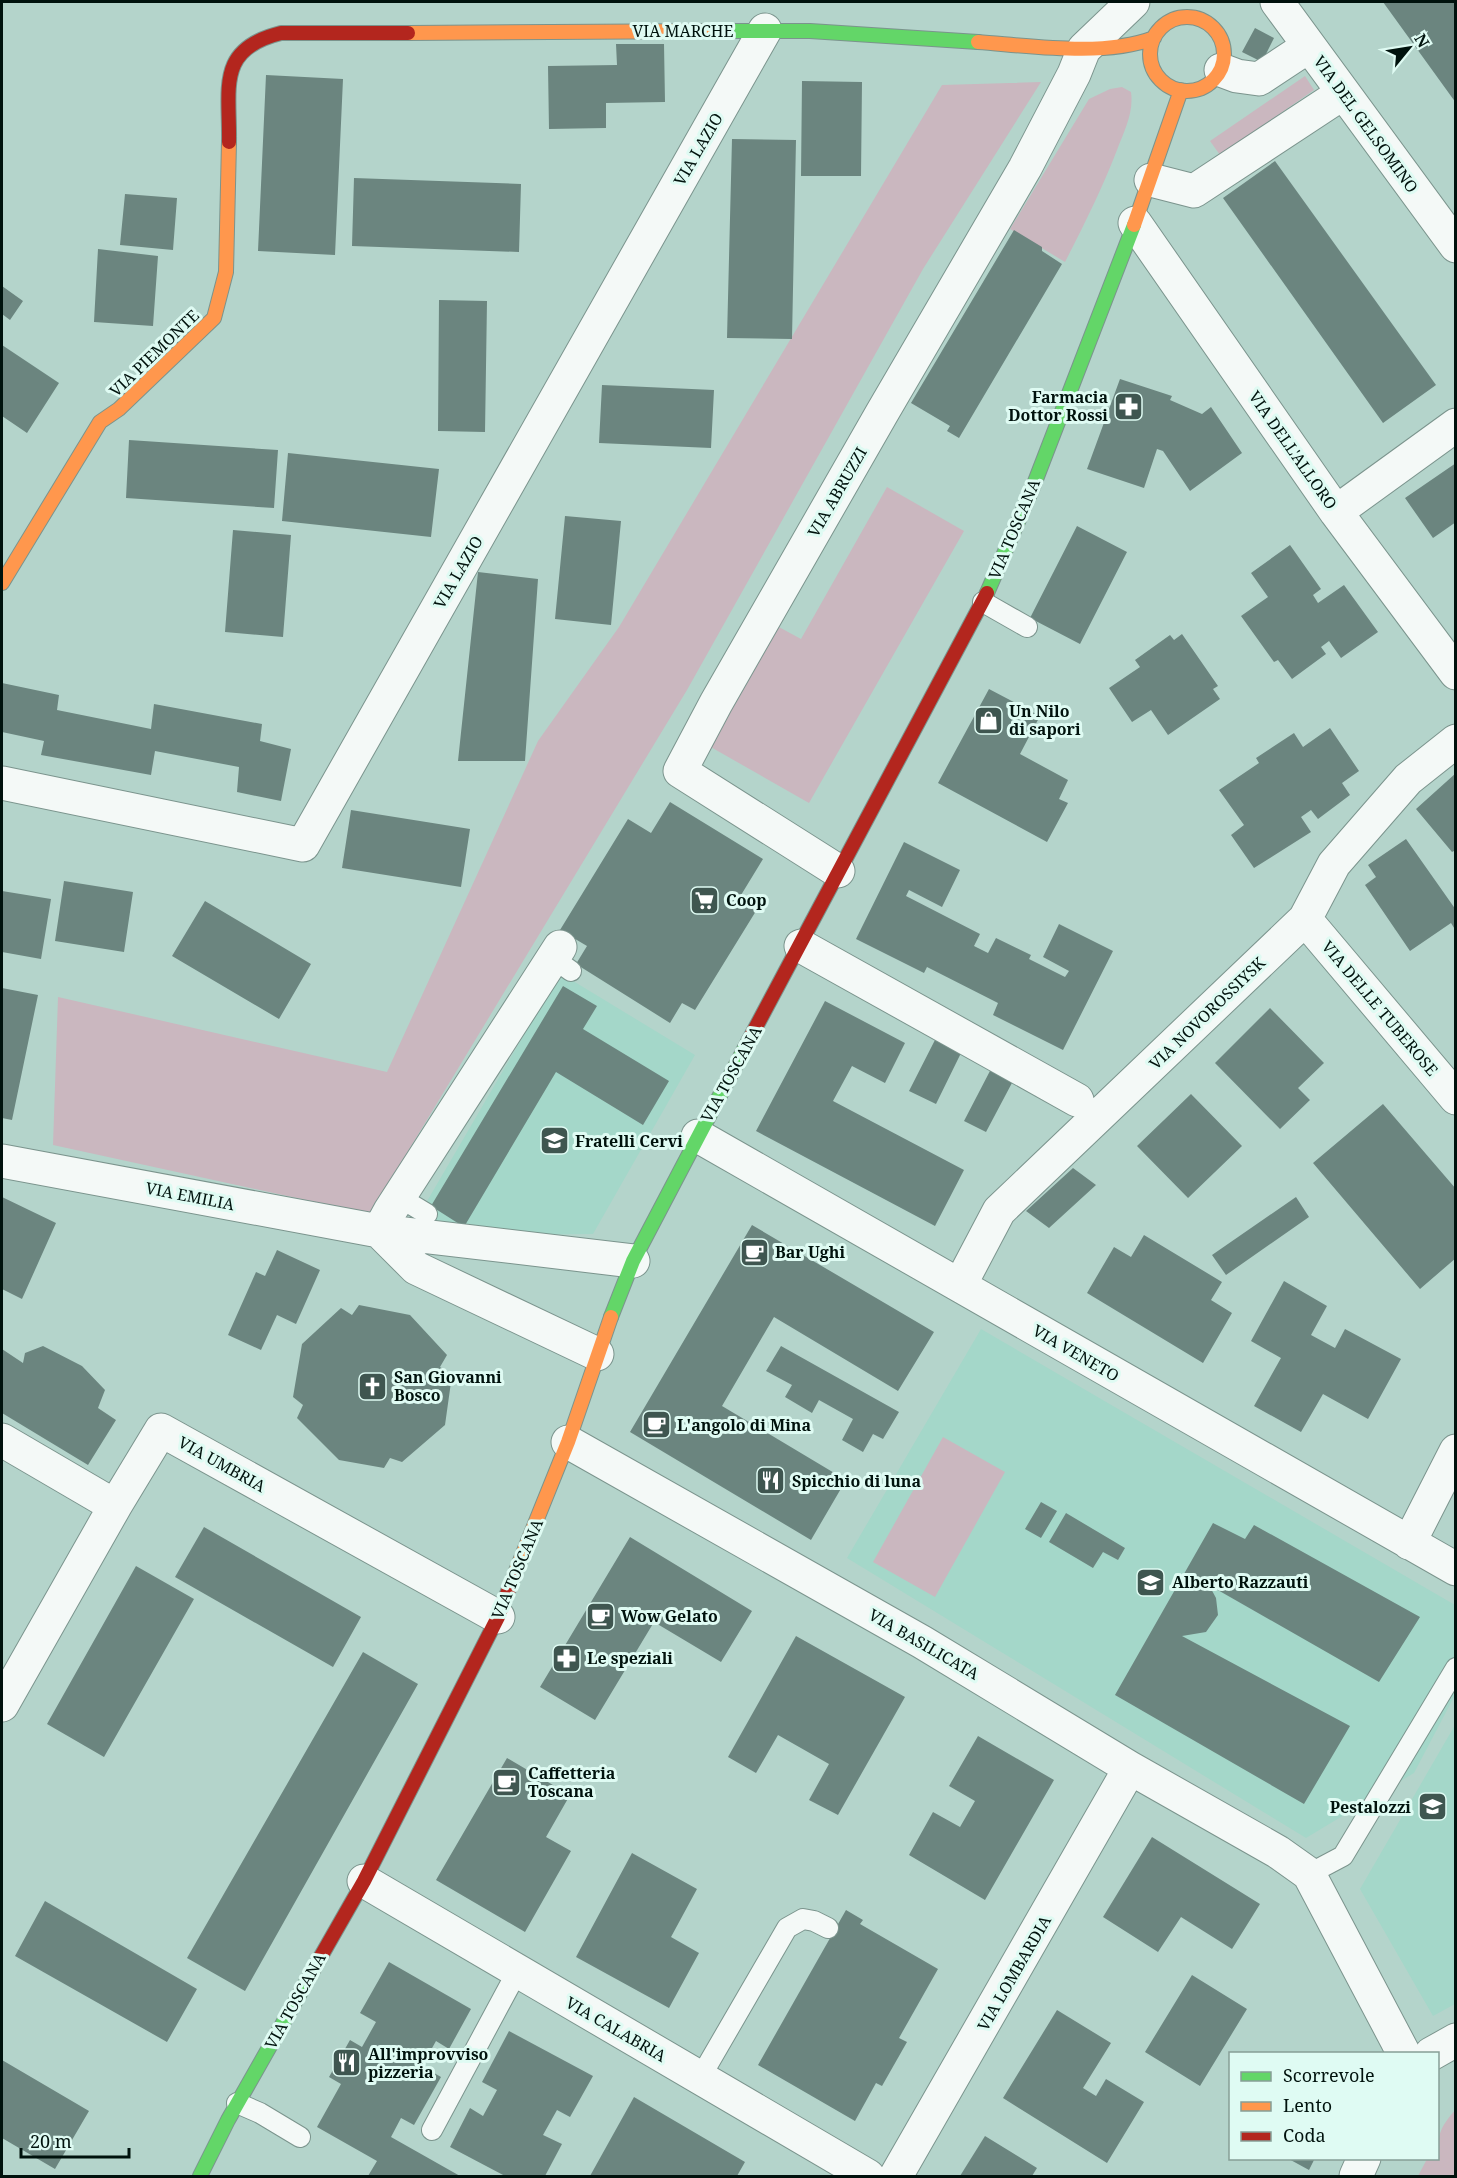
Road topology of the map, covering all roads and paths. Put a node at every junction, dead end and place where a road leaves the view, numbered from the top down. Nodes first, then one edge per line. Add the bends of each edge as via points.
1 (1277, 2) edge
2 (1147, 6) edge
3 (1218, 10) dead end
4 (1213, 28) junction
5 (765, 30) junction
6 (281, 33) joint
7 (1158, 34) junction
8 (1309, 46) junction
9 (1084, 49) junction
10 (1221, 70) junction
11 (1181, 90) junction
12 (1343, 93) junction
13 (1150, 180) junction
14 (1136, 224) junction
15 (1455, 246) edge
16 (1455, 425) edge
17 (1336, 512) junction
18 (2, 583) edge
19 (983, 602) junction
20 (1027, 627) dead end
21 (1455, 673) edge
22 (1455, 741) edge
23 (2, 783) edge
24 (838, 871) junction
25 (1305, 919) junction
26 (801, 946) junction
27 (561, 959) dead end
28 (1455, 1098) edge
29 (1077, 1100) dead end
30 (698, 1136) junction
31 (2, 1161) edge
32 (399, 1197) junction
33 (427, 1214) dead end
34 (379, 1231) junction
35 (633, 1261) junction
36 (960, 1285) junction
37 (597, 1354) junction
38 (2, 1440) edge
39 (568, 1442) junction
40 (1455, 1451) edge
41 (115, 1506) junction
42 (1409, 1543) junction
43 (1455, 1569) edge
44 (498, 1617) junction
45 (1455, 1668) edge
46 (2, 1705) edge
47 (1131, 1768) junction
48 (1309, 1874) junction
49 (364, 1881) junction
50 (828, 1928) dead end
51 (517, 1972) junction
52 (1455, 2040) edge
53 (1403, 2052) edge
54 (1434, 2052) edge
55 (700, 2078) junction
56 (237, 2103) junction
57 (432, 2130) dead end
58 (300, 2137) dead end
59 (1364, 2160) edge
60 (200, 2176) edge
61 (868, 2176) edge
62 (896, 2176) edge
63 (1356, 2176) edge

1 - 8 street, VIA DEL GELSOMINO
2 - 7 street
2 - 9 street
3 - 4 street
4 - 7 street via 1198,18 1189,18 1169,23
4 - 10 street via 1224,48
5 - 6 street, VIA MARCHE
5 - 9 street, VIA MARCHE
5 - 23 street, VIA LAZIO via 303,846
6 - 18 street, VIA PIEMONTE via 249,45 232,63 225,272 214,318 119,409 100,422
7 - 9 street, VIA MARCHE via 1141,43
7 - 11 street via 1150,56 1155,73 1166,85
8 - 10 street via 1259,79
8 - 12 street, VIA DEL GELSOMINO
9 - 24 street, VIA ABRUZZI via 1025,168 680,771
10 - 11 street via 1205,87
11 - 13 street, VIA TOSCANA
12 - 13 street via 1194,191
12 - 15 street, VIA DEL GELSOMINO
13 - 14 street, VIA TOSCANA
14 - 17 street, VIA DELL'ALLORO
14 - 19 street, VIA TOSCANA via 1033,487
16 - 17 street
17 - 21 street, VIA DELL'ALLORO
19 - 20 lane
19 - 24 street, VIA TOSCANA
22 - 25 street, VIA NOVOROSSIYSK via 1408,779 1334,864
24 - 26 street, VIA TOSCANA
25 - 28 street, VIA DELLE TUBEROSE
25 - 36 street, VIA NOVOROSSIYSK via 999,1210
26 - 29 street
26 - 30 street, VIA TOSCANA
27 - 32 street
30 - 35 street, VIA TOSCANA
30 - 36 street, VIA VENETO
31 - 34 street, VIA EMILIA
32 - 33 lane
32 - 34 street
34 - 35 street, VIA EMILIA
34 - 37 street via 417,1268
35 - 37 street, VIA TOSCANA
36 - 42 street, VIA VENETO
37 - 39 street, VIA TOSCANA
38 - 41 street
39 - 44 street, VIA TOSCANA
39 - 47 street, VIA BASILICATA via 922,1642
40 - 42 street
41 - 44 street, VIA UMBRIA via 161,1430
41 - 46 street, VIA UMBRIA
42 - 43 street, VIA VENETO
44 - 49 street, VIA TOSCANA
45 - 48 lane via 1343,1856
47 - 48 street, VIA BASILICATA via 1278,1852
47 - 62 street, VIA LOMBARDIA
48 - 53 street
49 - 51 street, VIA CALABRIA
49 - 56 street, VIA TOSCANA
50 - 55 lane via 803,1919 787,1928
51 - 55 street, VIA CALABRIA
51 - 57 lane
52 - 54 street
55 - 61 street, VIA CALABRIA
56 - 58 lane
56 - 60 street, VIA TOSCANA
59 - 63 street

